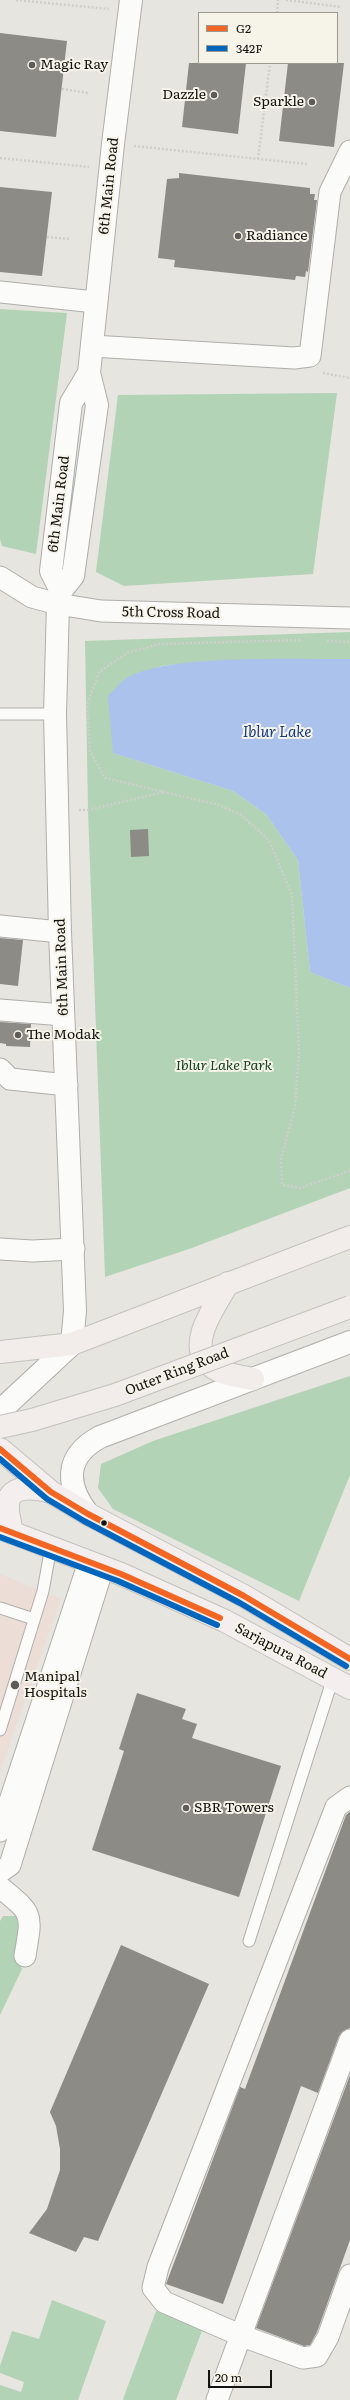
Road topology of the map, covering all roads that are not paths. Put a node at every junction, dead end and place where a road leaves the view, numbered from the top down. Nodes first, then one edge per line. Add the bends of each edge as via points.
1 (131, 0) edge
2 (350, 151) edge
3 (0, 292) edge
4 (96, 302) junction
5 (92, 346) junction
6 (0, 577) edge
7 (59, 597) junction
8 (350, 618) edge
9 (0, 714) edge
10 (55, 714) junction
11 (0, 926) edge
12 (60, 932) junction
13 (0, 1010) edge
14 (63, 1016) junction
15 (0, 1069) edge
16 (67, 1085) junction
17 (350, 1232) edge
18 (350, 1238) edge
19 (325, 1246) junction
20 (0, 1249) edge
21 (74, 1249) junction
22 (228, 1283) junction
23 (350, 1307) edge
24 (350, 1342) edge
25 (72, 1344) junction
26 (0, 1352) edge
27 (253, 1379) junction
28 (0, 1411) edge
29 (0, 1427) edge
30 (0, 1449) edge
31 (51, 1492) junction
32 (88, 1514) junction
33 (6, 1531) edge
34 (51, 1547) junction
35 (96, 1565) junction
36 (0, 1608) edge
37 (34, 1619) junction
38 (350, 1659) edge
39 (341, 1683) edge
40 (0, 1730) edge
41 (350, 1797) edge
42 (0, 1831) edge
43 (0, 1872) edge
44 (0, 1887) edge
45 (249, 1941) dead end
46 (24, 1956) dead end
47 (350, 2040) edge
48 (350, 2275) edge
49 (242, 2336) junction
50 (217, 2400) edge

1 - 4 street, 6th Main Road
2 - 5 street via 330,192 310,356 294,358
3 - 4 street
4 - 5 street, 6th Main Road
5 - 7 street, 6th Main Road via 89,373 97,405 73,576
6 - 7 street, 5th Cross Road via 32,596
7 - 8 street, 5th Cross Road via 101,611
7 - 10 street, 6th Main Road
9 - 10 lane
10 - 12 street, 6th Main Road
11 - 12 street
12 - 14 street, 6th Main Road
13 - 14 street
14 - 16 street, 6th Main Road
15 - 16 street via 10,1079
16 - 21 street, 6th Main Road
17 - 19 street
18 - 19 highway
19 - 22 highway
20 - 21 street
21 - 25 street, 6th Main Road via 76,1298
22 - 25 highway
22 - 27 highway via 204,1325 200,1339 202,1353 211,1366
23 - 29 highway, Outer Ring Road, bridge via 115,1395
24 - 27 street
25 - 26 highway
25 - 28 street
27 - 32 street via 100,1437 86,1445 73,1463 72,1475 73,1490
30 - 31 main road, Sarjapura Road
31 - 32 main road, Sarjapura Road
31 - 33 main road via 37,1488 16,1491 7,1503
32 - 38 main road, Sarjapura Road via 244,1596
33 - 34 main road, Sarjapura Road
34 - 35 main road, Sarjapura Road
34 - 37 lane via 43,1591
35 - 39 main road, Sarjapura Road via 225,1621
35 - 42 street
35 - 43 street via 10,1866
36 - 37 lane
37 - 40 lane
39 - 45 lane
41 - 49 street via 336,1807 158,2266 153,2288 164,2302
44 - 46 street via 28,1912 31,1922
47 - 49 street
48 - 49 street via 328,2337 317,2356 303,2358
49 - 50 street

